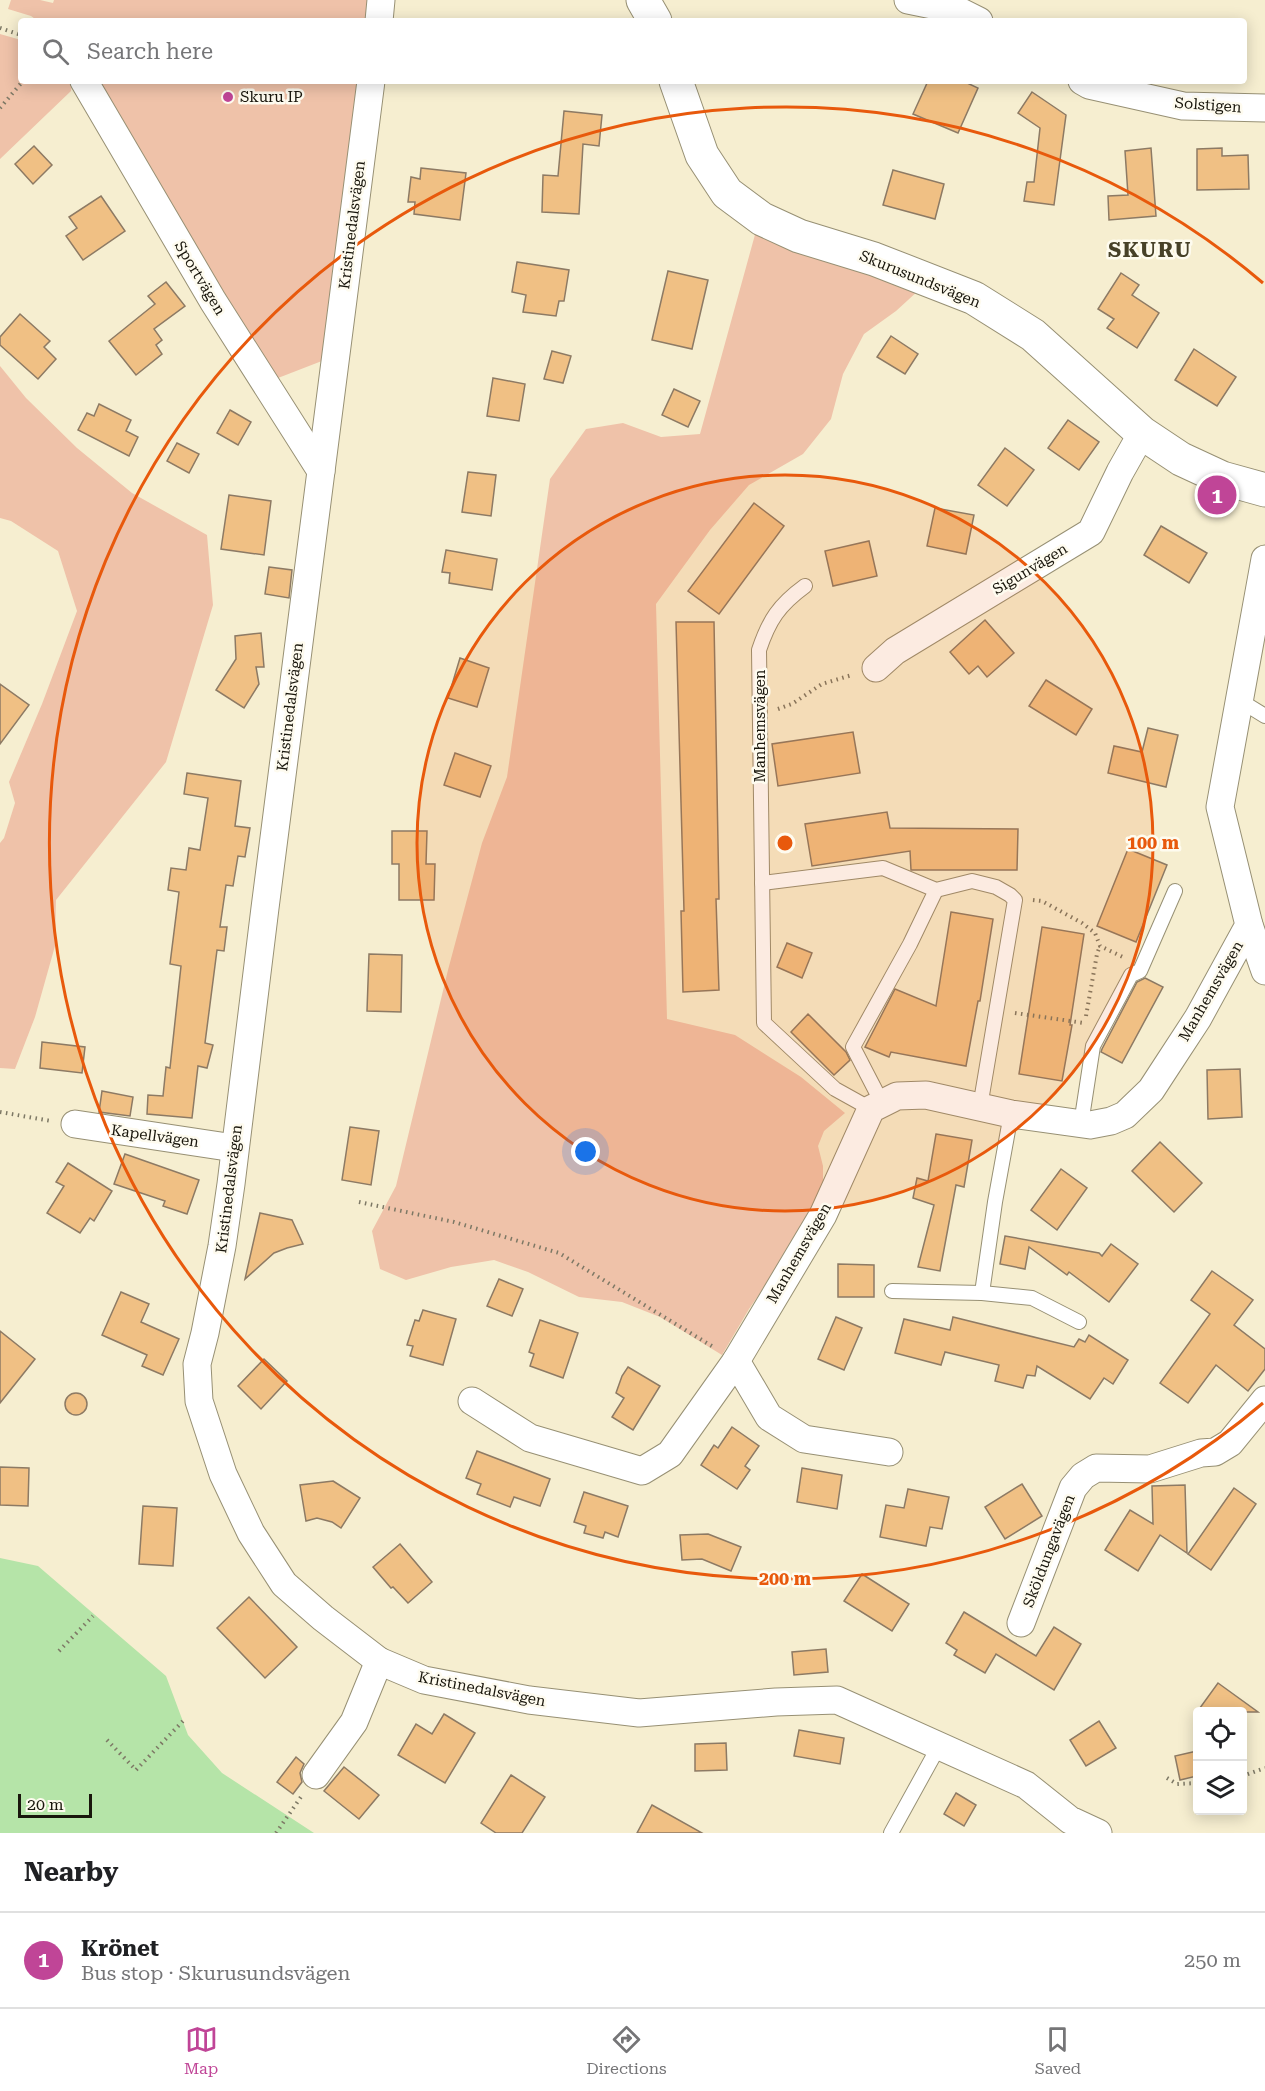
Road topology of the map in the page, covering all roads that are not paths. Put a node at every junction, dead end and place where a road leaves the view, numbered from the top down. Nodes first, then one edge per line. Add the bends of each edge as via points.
1 (381, 0) edge
2 (643, 0) edge
3 (908, 0) edge
4 (966, 10) edge
5 (378, 18) edge
6 (653, 18) edge
7 (86, 84) edge
8 (371, 84) edge
9 (677, 84) edge
10 (1087, 84) edge
11 (1265, 108) edge
12 (1142, 433) junction
13 (321, 471) junction
14 (1265, 490) edge
15 (1265, 559) edge
16 (806, 586) dead end
17 (876, 668) road end
18 (1239, 700) junction
19 (1265, 716) edge
20 (762, 883) junction
21 (936, 890) junction
22 (1175, 891) dead end
23 (1249, 925) junction
24 (1265, 971) edge
25 (877, 1106) junction
26 (980, 1107) junction
27 (1011, 1114) junction
28 (75, 1124) road end
29 (1081, 1124) junction
30 (234, 1148) junction
31 (892, 1291) dead end
32 (982, 1293) junction
33 (1079, 1322) dead end
34 (736, 1362) junction
35 (1265, 1400) edge
36 (472, 1401) dead end
37 (889, 1452) dead end
38 (1021, 1623) dead end
39 (379, 1661) junction
40 (939, 1746) junction
41 (316, 1775) dead end
42 (1088, 1831) edge
43 (891, 1833) edge

1 - 5 street
2 - 6 street
3 - 4 street
7 - 13 street, Sportvägen via 213,301
8 - 13 street, Kristinedalsvägen
9 - 12 street, Skurusundsvägen via 702,155 727,193 762,219 799,236 874,259 974,298 1033,336
10 - 11 street, Solstigen via 1184,106
12 - 14 street, Skurusundsvägen via 1181,459 1222,478
12 - 17 street, Sigunvägen via 1091,532 895,651
13 - 30 street, Kristinedalsvägen
15 - 18 street, Manhemsvägen
16 - 20 lane, Manhemsvägen via 788,599 767,627 759,650
18 - 19 lane
18 - 23 street, Manhemsvägen via 1220,807
20 - 21 lane via 883,867
20 - 25 lane, Manhemsvägen via 764,1023 835,1089
21 - 25 lane via 853,1047
21 - 26 lane via 972,881 996,887 1015,900
22 - 29 lane via 1143,966 1131,975 1093,1046
23 - 24 street
23 - 29 street, Manhemsvägen via 1198,1018 1151,1090 1125,1115 1111,1121
25 - 26 street, Manhemsvägen via 897,1096 926,1095
25 - 34 street, Manhemsvägen via 823,1215
26 - 27 street, Manhemsvägen
27 - 29 street, Manhemsvägen
27 - 32 lane
28 - 30 street, Kapellvägen
30 - 39 street, Kristinedalsvägen via 222,1246 197,1364 199,1401 223,1474 251,1533 284,1584
31 - 32 lane
32 - 33 lane via 1032,1298
34 - 36 street, Manhemsvägen via 670,1454 642,1471 530,1438
34 - 37 street via 769,1417 804,1439
35 - 38 street, Sköldungavägen via 1230,1443 1215,1452 1201,1452 1150,1469 1096,1468 1083,1476 1073,1488
39 - 40 street, Kristinedalsvägen via 424,1680 529,1700 639,1713 837,1700
39 - 41 street via 354,1722
40 - 42 street, Kristinedalsvägen via 1026,1785
40 - 43 lane

